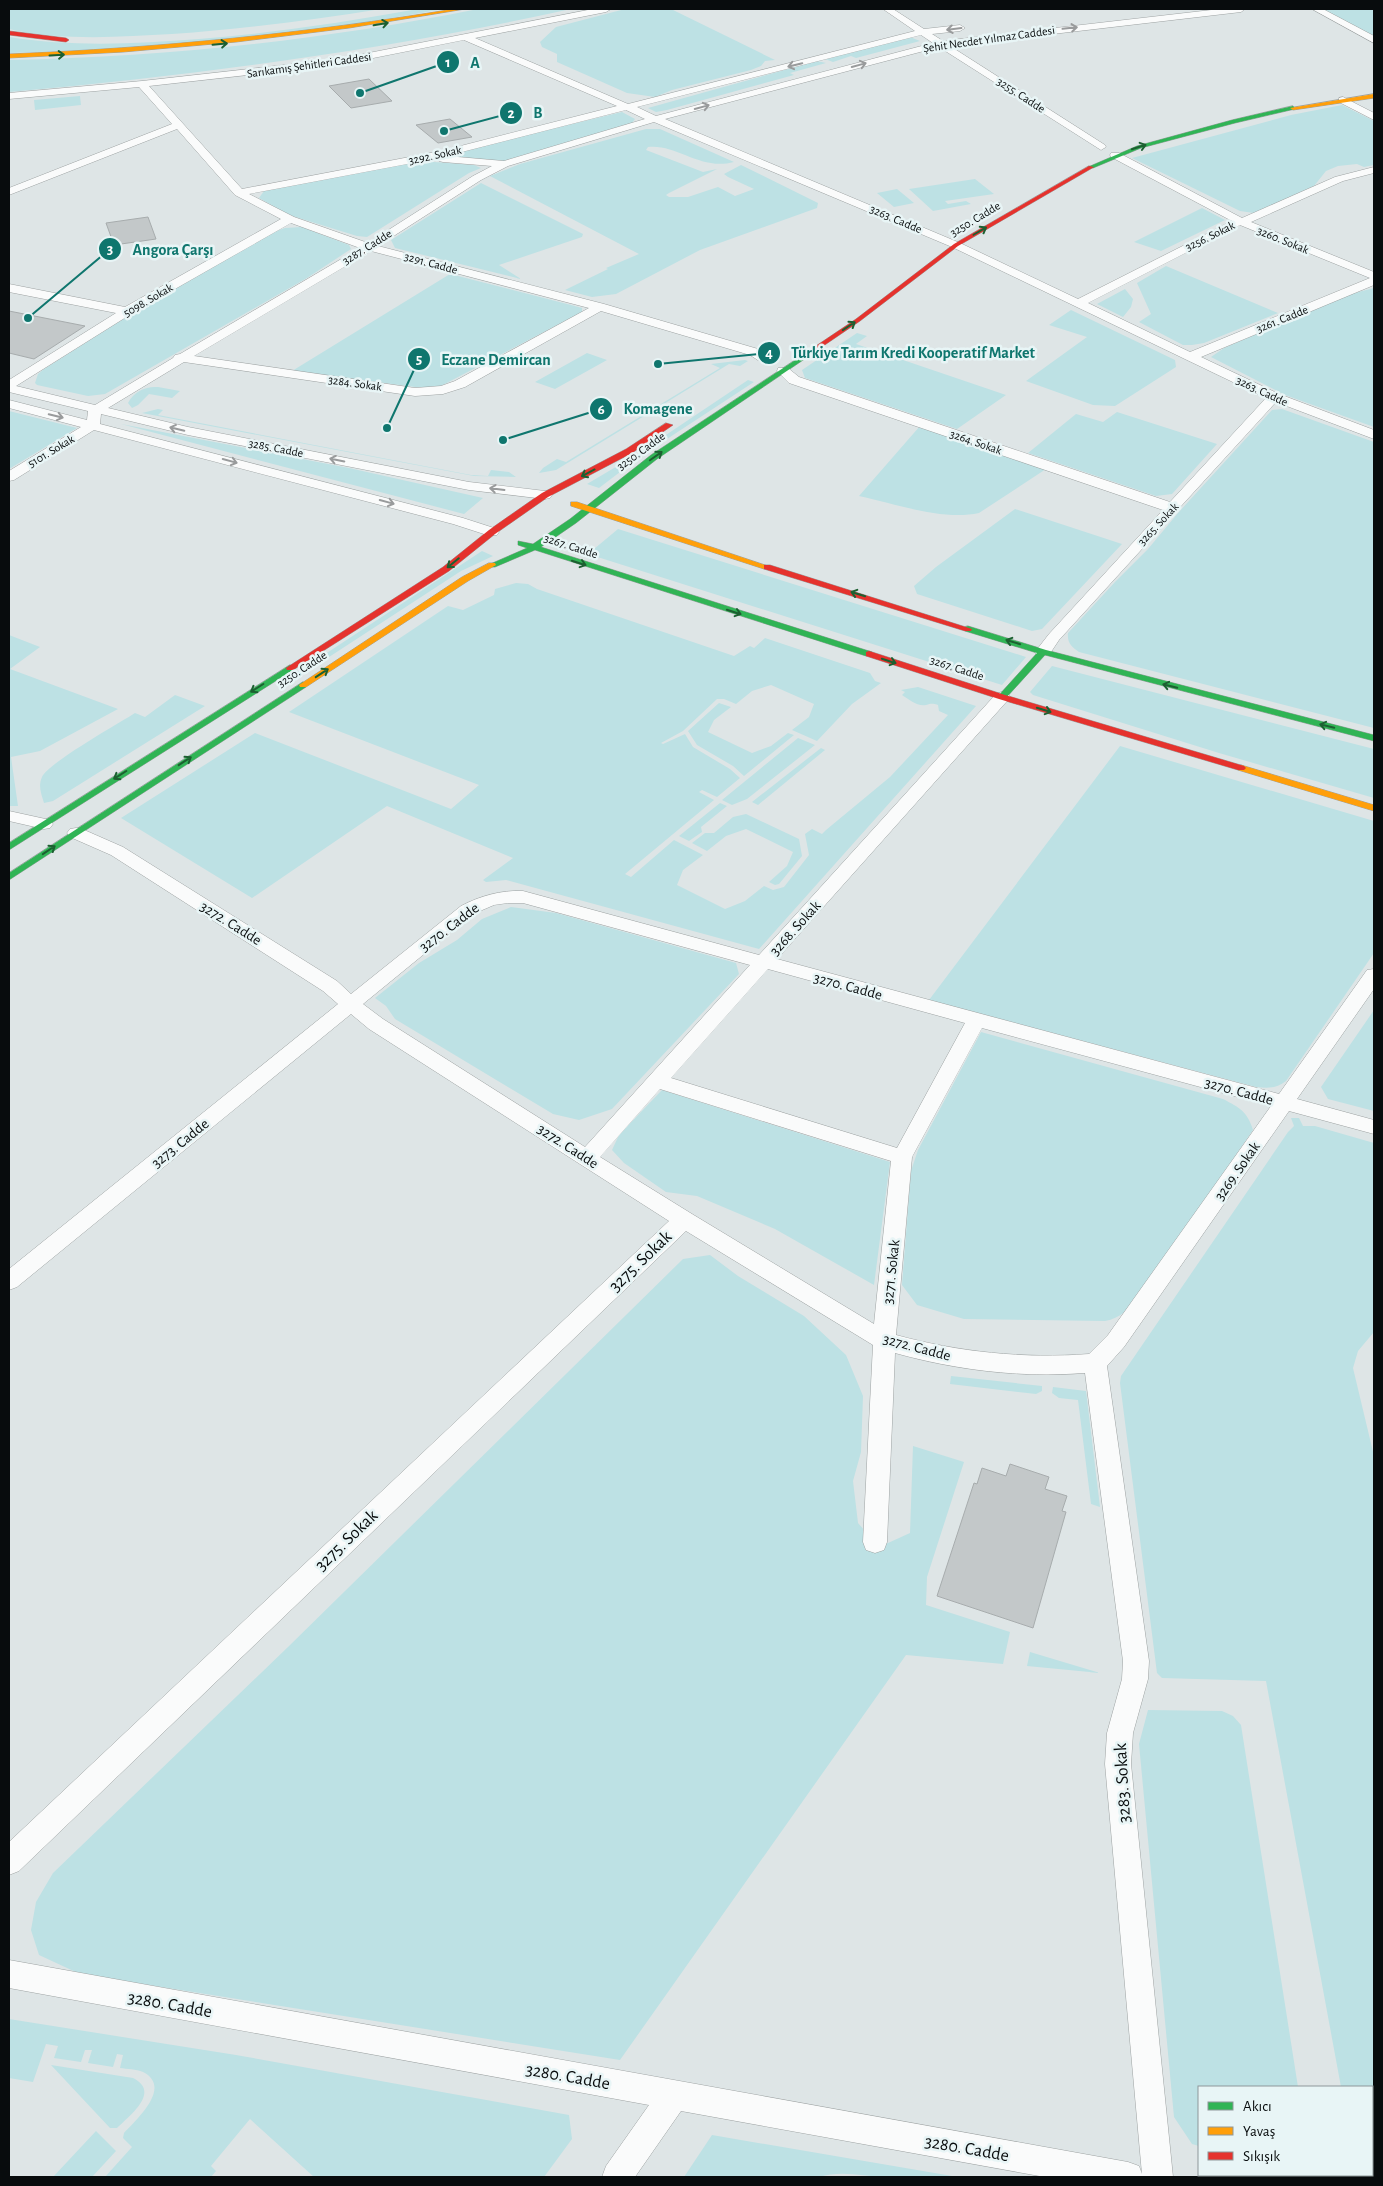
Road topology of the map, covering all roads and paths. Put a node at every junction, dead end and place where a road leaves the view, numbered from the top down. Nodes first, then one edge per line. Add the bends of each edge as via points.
1 (403, 9) edge
2 (462, 9) edge
3 (606, 9) edge
4 (887, 9) edge
5 (1241, 9) edge
6 (1317, 9) edge
7 (971, 27) dead end
8 (923, 32) junction
9 (9, 33) edge
10 (467, 38) junction
11 (1374, 40) edge
12 (940, 44) junction
13 (9, 56) edge
14 (142, 84) junction
15 (1374, 88) edge
16 (9, 96) edge
17 (1374, 96) edge
18 (1343, 100) junction
19 (628, 108) junction
20 (1374, 117) edge
21 (655, 119) junction
22 (179, 125) junction
23 (1128, 138) dead end
24 (1106, 145) junction
25 (1088, 152) dead end
26 (1116, 156) junction
27 (424, 157) junction
28 (504, 164) junction
29 (1374, 170) edge
30 (9, 192) edge
31 (239, 193) junction
32 (290, 219) junction
33 (1240, 221) junction
34 (956, 245) junction
35 (369, 247) junction
36 (1374, 276) edge
37 (1374, 281) edge
38 (9, 288) edge
39 (1079, 303) junction
40 (600, 307) junction
41 (127, 311) junction
42 (1190, 356) junction
43 (179, 358) junction
44 (768, 361) joint
45 (782, 371) junction
46 (9, 387) edge
47 (1274, 398) junction
48 (9, 404) edge
49 (95, 410) junction
50 (678, 419) dead end
51 (93, 425) junction
52 (1374, 435) edge
53 (9, 477) edge
54 (556, 499) junction
55 (1172, 508) junction
56 (589, 509) junction
57 (492, 532) junction
58 (533, 548) junction
59 (1043, 652) junction
60 (1002, 697) junction
61 (1374, 738) edge
62 (1374, 808) edge
63 (9, 816) edge
64 (44, 824) junction
65 (76, 833) junction
66 (9, 847) edge
67 (9, 877) edge
68 (763, 963) junction
69 (1374, 975) edge
70 (351, 1005) junction
71 (976, 1020) junction
72 (657, 1081) junction
73 (1284, 1103) junction
74 (1374, 1127) edge
75 (902, 1157) junction
76 (587, 1158) junction
77 (684, 1220) junction
78 (9, 1281) edge
79 (884, 1341) junction
80 (1095, 1363) junction
81 (875, 1542) dead end
82 (9, 1861) edge
83 (9, 1974) edge
84 (674, 2095) junction
85 (616, 2177) edge
86 (1128, 2177) edge
87 (1158, 2177) edge

1 - 9 main road via 244,31 135,40 45,38
13 -> 2 main road via 256,41 364,27
3 - 10 street, Sarıkamış Şehitleri Caddesi
4 - 8 street, 3255. Cadde
12 -> 5 street, Şehit Necdet Yılmaz Caddesi
6 - 11 street
7 -> 8 street, Şehit Necdet Yılmaz Caddesi
8 - 12 street, 3255. Cadde
8 -> 19 street, Şehit Necdet Yılmaz Caddesi
10 - 14 street, Sarıkamış Şehitleri Caddesi via 338,62
10 - 19 street, 3263. Cadde
21 -> 12 street, Şehit Necdet Yılmaz Caddesi
12 - 24 street, 3255. Cadde
14 - 16 street, Sarıkamış Şehitleri Caddesi
14 - 22 street, 3291. Cadde
15 - 23 main road via 1278,101
17 - 18 main road, 3250. Cadde
18 - 20 street
26 -> 18 main road, 3250. Cadde via 1257,115
19 - 21 street, 3263. Cadde
19 - 27 street, 3292. Sokak
21 - 28 street, 3287. Cadde
21 - 34 street, 3263. Cadde
22 - 30 street
22 - 31 street, 3291. Cadde
24 - 25 main road
24 - 26 main road
26 - 33 street, 3260. Sokak
34 -> 26 main road, 3250. Cadde
27 - 28 street
27 - 31 street, 3292. Sokak
28 - 35 street, 3287. Cadde
29 - 33 street, 3256. Sokak via 1339,179 1256,217
31 - 32 street, 3291. Cadde
32 - 35 street, 3291. Cadde
32 - 41 street, 5098. Sokak
33 - 36 street, 3260. Sokak
33 - 39 street, 3256. Sokak
34 - 39 street, 3263. Cadde
45 -> 34 main road, 3250. Cadde via 858,320
35 - 40 street, 3291. Cadde
35 - 43 street, 3287. Cadde
37 - 42 street, 3261. Cadde
38 - 41 street
39 - 42 street, 3263. Cadde
40 - 43 street, 3284. Sokak via 460,384 436,391 415,392
40 - 44 street, 3291. Cadde via 754,352
41 - 46 street, 5098. Sokak
42 - 47 street, 3263. Cadde
43 - 49 street, 3287. Cadde
44 - 45 main road
45 - 55 street, 3264. Sokak via 794,380
56 -> 45 main road, 3250. Cadde via 654,457
46 - 49 street, 3285. Cadde
47 - 52 street, 3263. Cadde
47 - 55 street, 3265. Sokak
48 -> 51 street, 3285. Cadde
49 - 51 street
54 -> 49 street, 3285. Cadde via 469,486
50 -> 54 main road, 3250. Cadde
51 - 53 street, 5101. Sokak
51 -> 57 street, 3285. Cadde
54 - 56 main road
54 - 57 main road, 3250. Cadde
55 - 59 street, 3265. Sokak
56 - 58 main road, 3250. Cadde
59 -> 56 main road
57 - 58 main road, 3267. Cadde
57 -> 64 main road, 3250. Cadde via 446,569
58 -> 60 main road, 3267. Cadde
65 -> 58 main road, 3250. Cadde via 465,579
59 - 60 main road
61 -> 59 main road
60 -> 62 main road, 3267. Cadde
60 - 68 street, 3268. Sokak
63 - 64 street
64 - 65 main road
64 - 66 main road, 3250. Cadde
67 -> 65 main road, 3250. Cadde
65 - 70 street, 3272. Cadde via 117,851 330,986
68 - 70 street, 3270. Cadde via 510,896 495,898 467,910
68 - 71 street, 3270. Cadde
68 - 72 street, 3268. Sokak
69 - 73 street, 3269. Sokak
70 - 76 street, 3272. Cadde
70 - 78 street, 3273. Cadde
71 - 73 street, 3270. Cadde
71 - 75 street, 3271. Sokak
72 - 75 street
72 - 76 street, 3268. Sokak
73 - 74 street, 3270. Cadde
73 - 80 street, 3269. Sokak via 1116,1341
75 - 79 street, 3271. Sokak
76 - 77 street, 3272. Cadde
77 - 79 street, 3272. Cadde
77 - 82 street, 3275. Sokak
79 - 80 street, 3272. Cadde via 963,1359 1067,1366
79 - 81 street, 3271. Sokak
80 - 87 street, 3283. Sokak via 1136,1661 1135,1680 1120,1733 1118,1764
83 - 84 street, 3280. Cadde
84 - 85 street
84 - 86 street, 3280. Cadde

